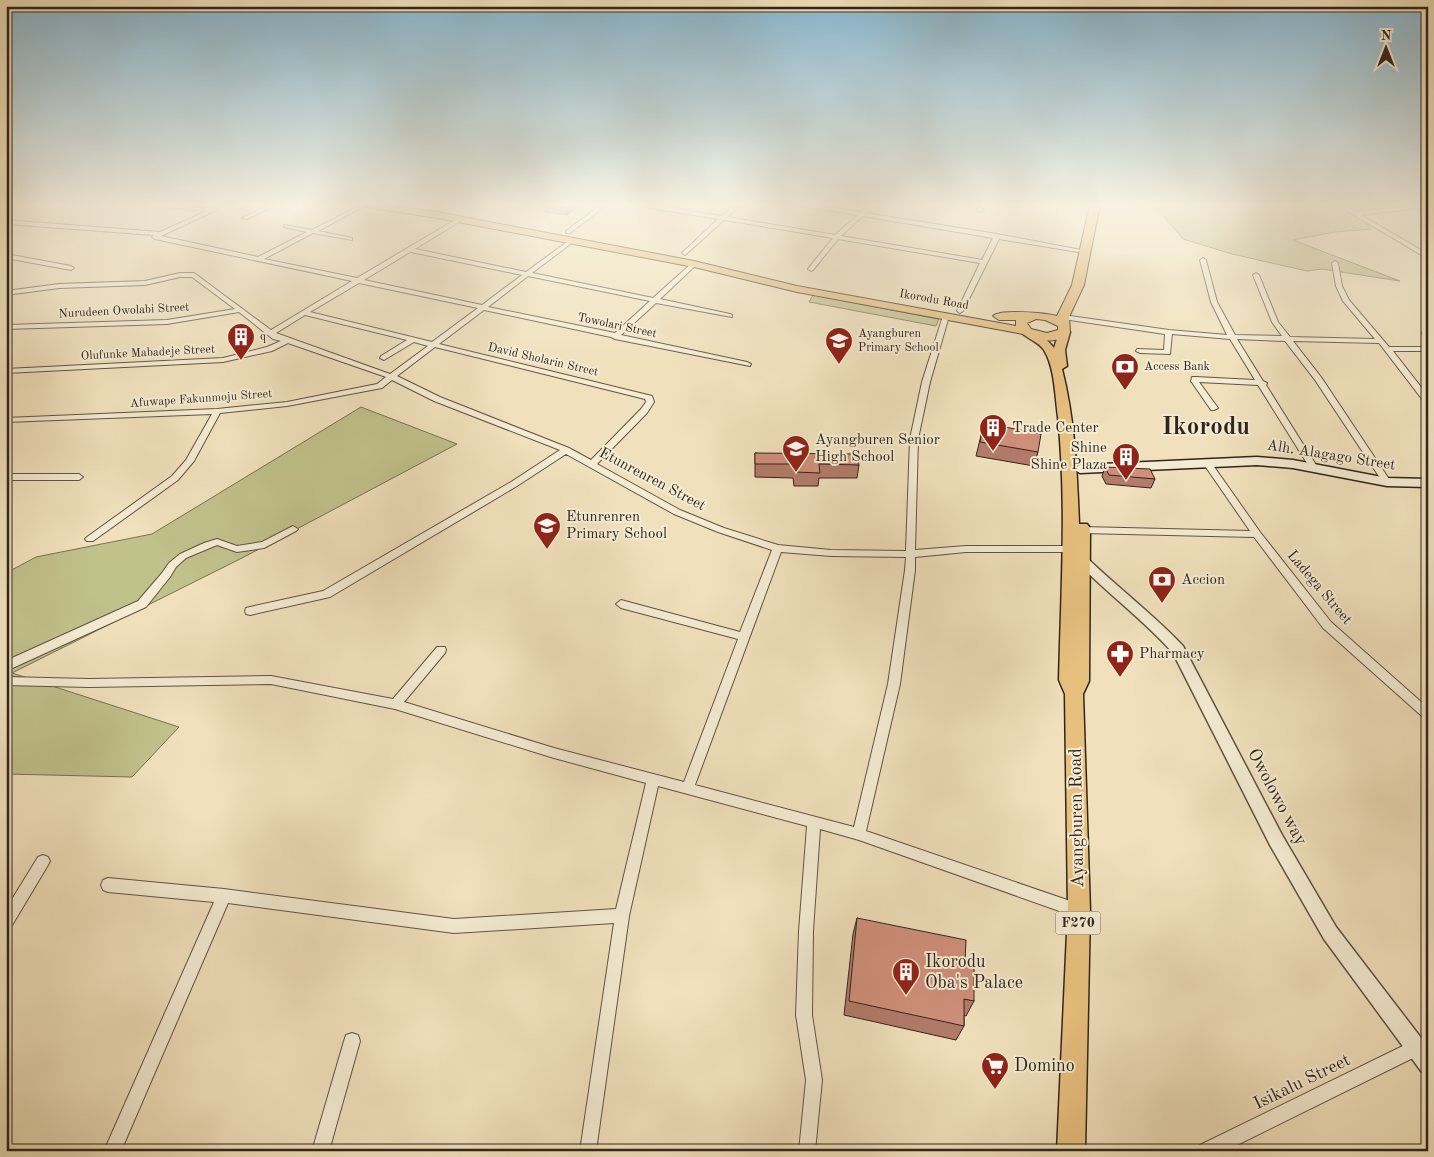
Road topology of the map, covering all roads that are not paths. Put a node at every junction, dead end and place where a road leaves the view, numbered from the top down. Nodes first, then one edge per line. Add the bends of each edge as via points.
1 (17, 258) edge
2 (255, 258) edge
3 (397, 258) edge
4 (449, 258) edge
5 (545, 258) edge
6 (667, 258) edge
7 (709, 258) edge
8 (820, 258) edge
9 (958, 258) edge
10 (985, 258) edge
11 (1076, 258) edge
12 (1081, 258) edge
13 (260, 259) joint
14 (1203, 260) dead end
15 (983, 262) junction
16 (694, 264) junction
17 (1335, 264) dead end
18 (71, 268) dead end
19 (811, 269) dead end
20 (526, 274) junction
21 (1256, 275) dead end
22 (360, 280) junction
23 (6, 293) edge
24 (654, 301) junction
25 (483, 307) junction
26 (241, 310) junction
27 (960, 311) junction
28 (304, 313) junction
29 (730, 316) dead end
30 (946, 316) junction
31 (1033, 316) junction
32 (1063, 324) junction
33 (6, 327) edge
34 (1026, 331) junction
35 (1170, 332) junction
36 (271, 333) junction
37 (615, 337) junction
38 (1232, 337) junction
39 (1286, 338) junction
40 (412, 340) junction
41 (287, 341) junction
42 (1381, 341) junction
43 (431, 345) junction
44 (1387, 349) junction
45 (1428, 350) edge
46 (1140, 351) dead end
47 (384, 358) dead end
48 (1057, 360) junction
49 (747, 364) dead end
50 (6, 371) edge
51 (392, 377) junction
52 (1263, 383) junction
53 (1428, 401) edge
54 (1214, 408) dead end
55 (217, 411) junction
56 (6, 420) edge
57 (566, 450) junction
58 (1207, 463) junction
59 (592, 464) junction
60 (1314, 468) junction
61 (1080, 470) junction
62 (6, 477) edge
63 (80, 477) dead end
64 (1387, 482) junction
65 (1428, 483) edge
66 (293, 529) dead end
67 (1082, 530) junction
68 (1257, 534) junction
69 (90, 539) dead end
70 (778, 548) junction
71 (909, 554) junction
72 (1076, 554) junction
73 (621, 604) dead end
74 (250, 611) dead end
75 (744, 637) junction
76 (441, 650) dead end
77 (6, 667) edge
78 (6, 681) edge
79 (395, 704) junction
80 (1428, 715) edge
81 (653, 779) junction
82 (688, 788) junction
83 (814, 821) junction
84 (859, 834) junction
85 (43, 861) dead end
86 (108, 885) dead end
87 (224, 896) junction
88 (1079, 911) junction
89 (622, 916) junction
90 (6, 922) edge
91 (352, 1041) dead end
92 (1415, 1048) junction
93 (1428, 1064) edge
94 (112, 1151) edge
95 (320, 1151) edge
96 (588, 1151) edge
97 (807, 1151) edge
98 (1071, 1151) edge
99 (1206, 1151) edge

1 - 18 street
2 - 13 street, Towolari Street
3 - 22 street
4 - 20 street
5 - 20 street, Afuwape Fakunmoju Street
6 - 16 highway, Ikorodu Road
7 - 27 highway, Ikorodu Road via 775,277
8 - 19 street
9 - 15 street
10 - 15 street
11 - 31 highway via 1065,298 1056,308
12 - 32 highway via 1078,285
13 - 22 street, Towolari Street
14 - 38 street via 1214,302
15 - 27 street
16 - 24 street
16 - 30 highway, Ikorodu Road via 797,289
17 - 42 street via 1346,301
20 - 24 street
20 - 25 street, Afuwape Fakunmoju Street
21 - 39 street via 1275,322
22 - 25 street, Towolari Street
22 - 28 street
23 - 26 street, Etunrenren Street via 59,286 145,283 188,274 194,275
24 - 29 street
24 - 37 street
25 - 37 street, Towolari Street
25 - 43 street, Afuwape Fakunmoju Street
26 - 33 street, Nurudeen Owolabi Street via 167,322
26 - 36 street, Etunrenren Street
27 - 31 highway, Ikorodu Road via 995,316
28 - 36 street
28 - 40 street, David Sholarin Street
30 - 34 highway, Ikorodu Road
30 - 71 street via 926,382 914,439
31 - 32 highway via 1052,318
31 - 34 highway via 1021,322
32 - 34 highway, Ikorodu Road via 1061,334 1048,336
32 - 35 street
32 - 48 main road, F270
34 - 48 main road, F270 via 1042,341
35 - 38 street
35 - 46 street via 1167,352
36 - 41 street, Etunrenren Street
37 - 49 street, Towolari Street
38 - 39 street
38 - 52 street
39 - 42 street
39 - 64 street via 1318,379
40 - 43 street, David Sholarin Street
40 - 47 street
41 - 50 street, Olufunke Mabadeje Street via 269,349 223,360
41 - 51 street, Etunrenren Street
42 - 44 street
43 - 51 street, Afuwape Fakunmoju Street
43 - 59 street, David Sholarin Street via 649,398 644,411
44 - 45 street
44 - 53 street
48 - 61 main road, Ayangburen Road / F270 via 1068,390
48 - 72 main road, Ayangburen Road / F270
51 - 55 street, Afuwape Fakunmoju Street via 379,386 346,393 287,404
51 - 57 street, Etunrenren Street via 437,399
52 - 54 street via 1196,379
52 - 60 street
55 - 56 street, Afuwape Fakunmoju Street
55 - 69 street via 190,461 175,478
57 - 59 street, Etunrenren Street
57 - 74 street via 326,594
58 - 60 main road, Alh. Alagago Street via 1258,461
58 - 61 main road, Alh. Alagago Street
58 - 68 street, Ladega Street
59 - 70 street, Etunrenren Street via 677,512
60 - 64 main road, Alh. Alagago Street
61 - 67 main road, Ayangburen Road / F270
62 - 63 street
64 - 65 main road, Alh. Alagago Street
66 - 77 street via 264,545 237,549 217,542 183,556 172,565 142,604
67 - 68 street
67 - 72 main road, Ayangburen Road / F270
68 - 80 street, Ladega Street via 1327,625
70 - 71 street, Etunrenren Street via 831,553
70 - 75 street
71 - 72 street, Etunrenren Street via 966,548
71 - 84 street via 910,570 894,684
72 - 88 main road, Ayangburen Road / F270 via 1068,680 1074,694
72 - 92 street, Owolowo way via 1178,650 1276,840 1330,932
73 - 75 street
75 - 82 street
76 - 79 street
78 - 79 street via 271,680
79 - 81 street via 554,753
81 - 82 street
81 - 89 street
82 - 83 street
83 - 84 street
83 - 97 street via 804,1015 814,1080
84 - 88 street
85 - 90 street
86 - 87 street
87 - 89 street via 454,926
87 - 94 street
88 - 98 main road, Ayangburen Road / F270
89 - 96 street
91 - 95 street
92 - 93 street, Owolowo way
92 - 99 street, Isikalu Street

